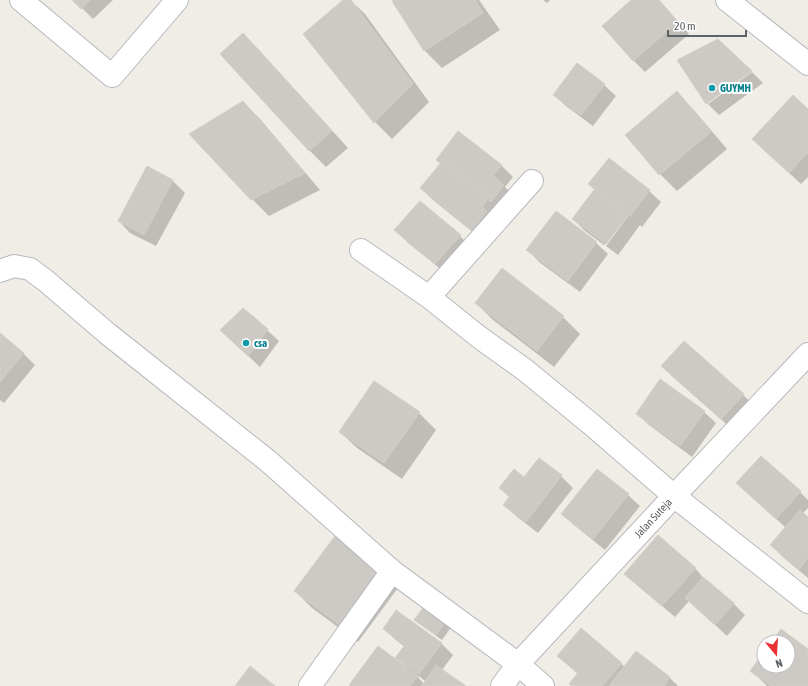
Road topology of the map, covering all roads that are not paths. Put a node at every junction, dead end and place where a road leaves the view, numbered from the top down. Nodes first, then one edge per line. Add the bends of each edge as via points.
1 (177, 0) edge
2 (727, 0) edge
3 (23, 2) edge
4 (808, 64) edge
5 (532, 181) dead end
6 (361, 250) dead end
7 (0, 271) edge
8 (428, 297) junction
9 (808, 354) edge
10 (674, 496) junction
11 (392, 571) junction
12 (808, 602) edge
13 (518, 664) junction
14 (310, 686) edge
15 (502, 686) edge
16 (543, 686) edge

1 - 3 street via 112,76
2 - 4 street
5 - 8 street
6 - 8 street
7 - 11 street via 14,266 30,269 46,281 108,334 268,461
8 - 10 street via 525,370
9 - 10 street, Jalan Suteja
10 - 12 street
10 - 13 street, Jalan Suteja
11 - 13 street
11 - 14 street
13 - 15 street, Jalan Suteja
13 - 16 street

